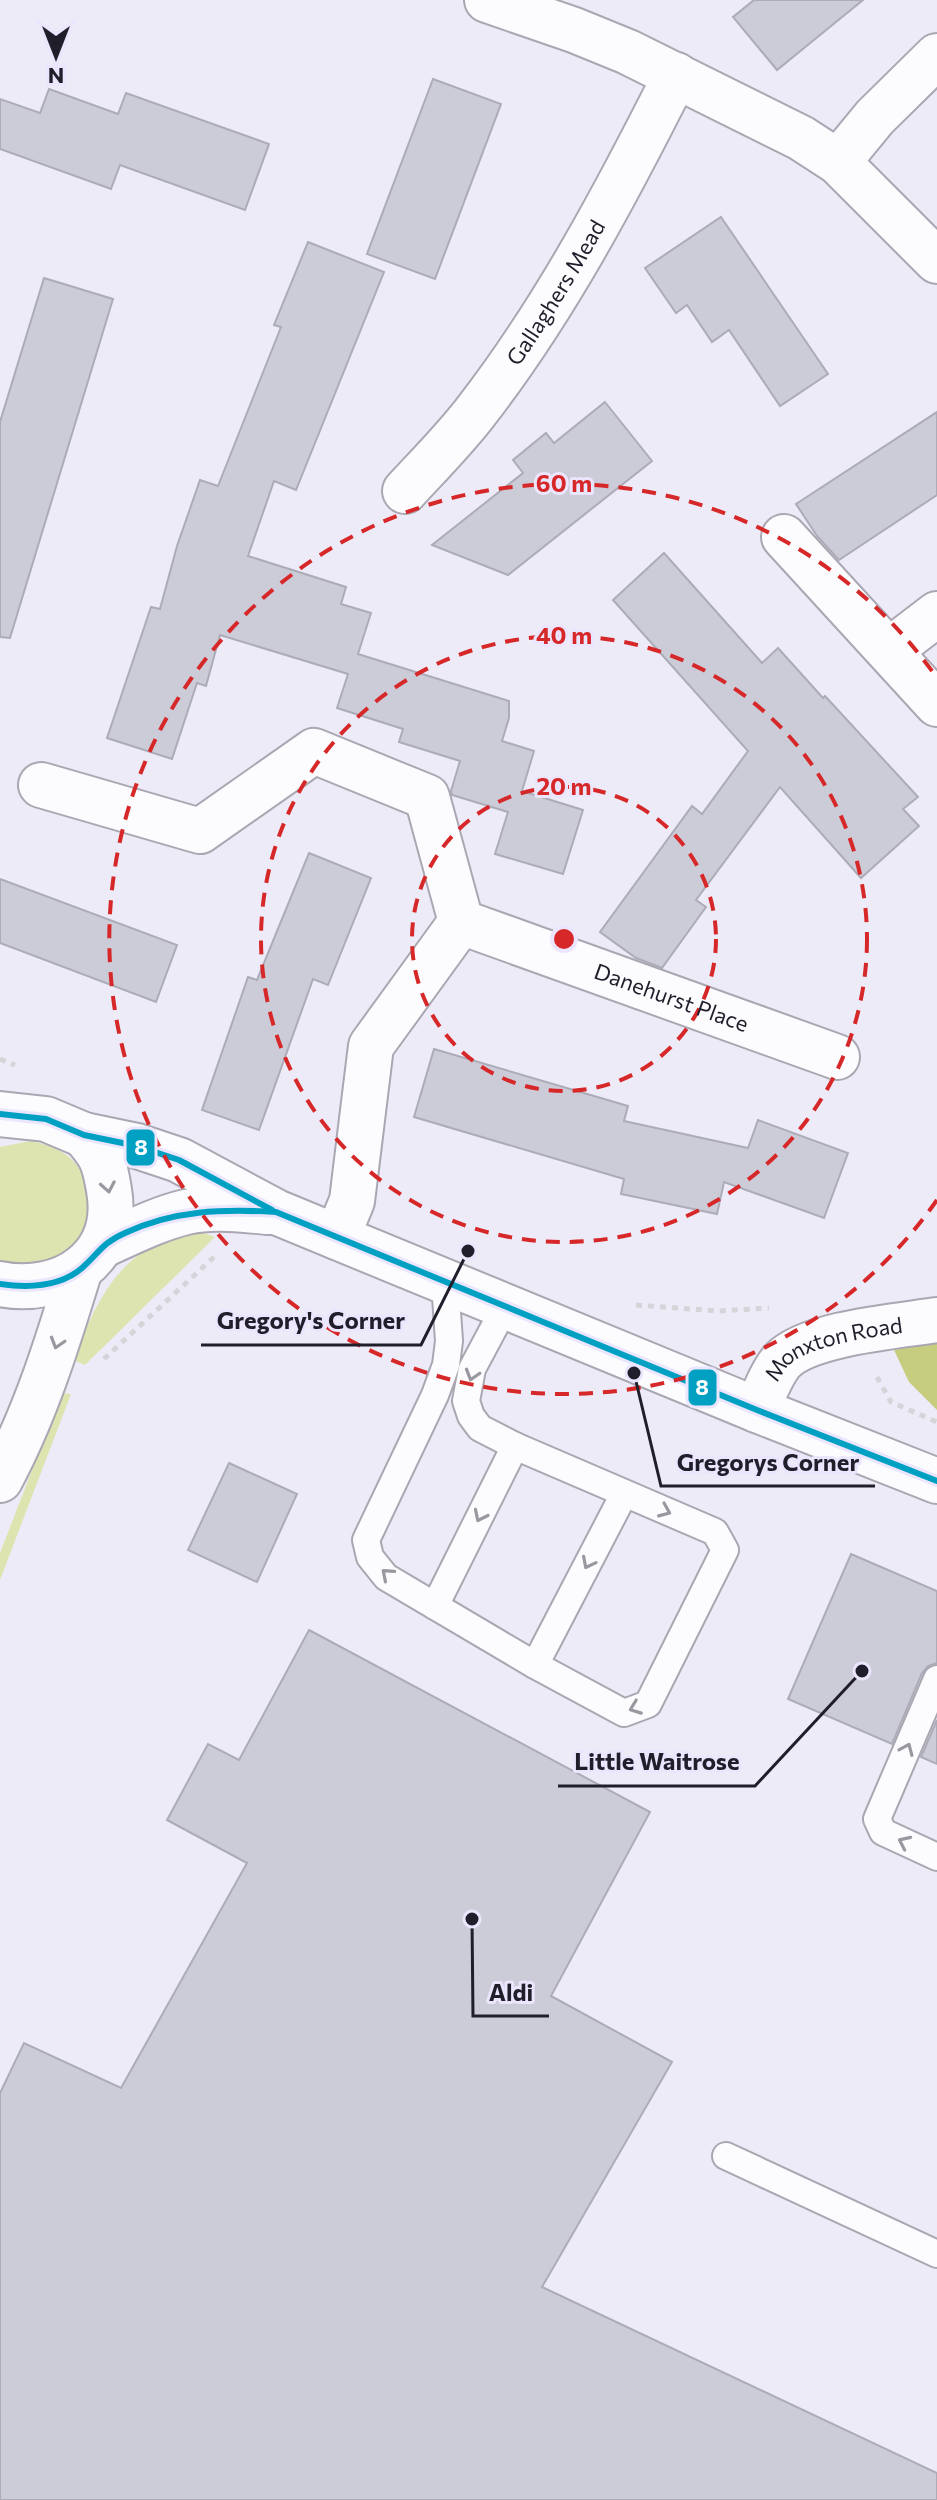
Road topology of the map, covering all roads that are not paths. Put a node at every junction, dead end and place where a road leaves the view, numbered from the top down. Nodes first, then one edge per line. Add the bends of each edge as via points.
1 (487, 0) edge
2 (937, 56) edge
3 (676, 75) junction
4 (838, 162) junction
5 (937, 261) edge
6 (405, 491) dead end
7 (784, 537) dead end
8 (937, 614) edge
9 (890, 650) junction
10 (937, 704) edge
11 (41, 785) dead end
12 (461, 922) junction
13 (837, 1057) dead end
14 (2, 1116) edge
15 (84, 1135) junction
16 (276, 1212) junction
17 (337, 1237) junction
18 (92, 1257) junction
19 (445, 1282) junction
20 (0, 1284) edge
21 (506, 1305) junction
22 (937, 1320) edge
23 (757, 1410) junction
24 (515, 1446) junction
25 (0, 1480) edge
26 (937, 1481) edge
27 (624, 1494) junction
28 (435, 1606) junction
29 (535, 1665) junction
30 (937, 1679) edge
31 (937, 1857) edge
32 (726, 2156) dead end
33 (937, 2254) edge

1 - 3 street via 574,30
2 - 4 street
3 - 4 street
3 - 6 street, Gallaghers Mead via 624,180 543,315 473,416
4 - 5 street
7 - 9 street
8 - 9 street
9 - 10 street
11 - 12 street via 200,831 314,751 427,797
12 - 13 street, Danehurst Place
12 - 17 street via 371,1046 352,1201
14 - 15 street via 46,1119
15 - 16 street via 179,1160
15 -> 18 street via 99,1155 109,1187 110,1216
16 - 17 street
16 - 18 street via 188,1212 153,1222
17 - 19 street
18 - 20 street via 60,1281
18 -> 25 street
19 - 21 street
28 -> 19 lane via 386,1577 370,1557 366,1540 446,1365
21 - 23 street
21 -> 24 lane via 472,1369 466,1401 480,1428
22 - 23 street, Monxton Road via 825,1339 800,1349 783,1360
23 - 26 street
24 - 27 lane
24 -> 28 lane
27 -> 29 lane
27 -> 29 lane via 715,1532 725,1550 648,1704 624,1713
28 - 29 lane
31 -> 30 lane via 883,1832 877,1819
32 - 33 lane

